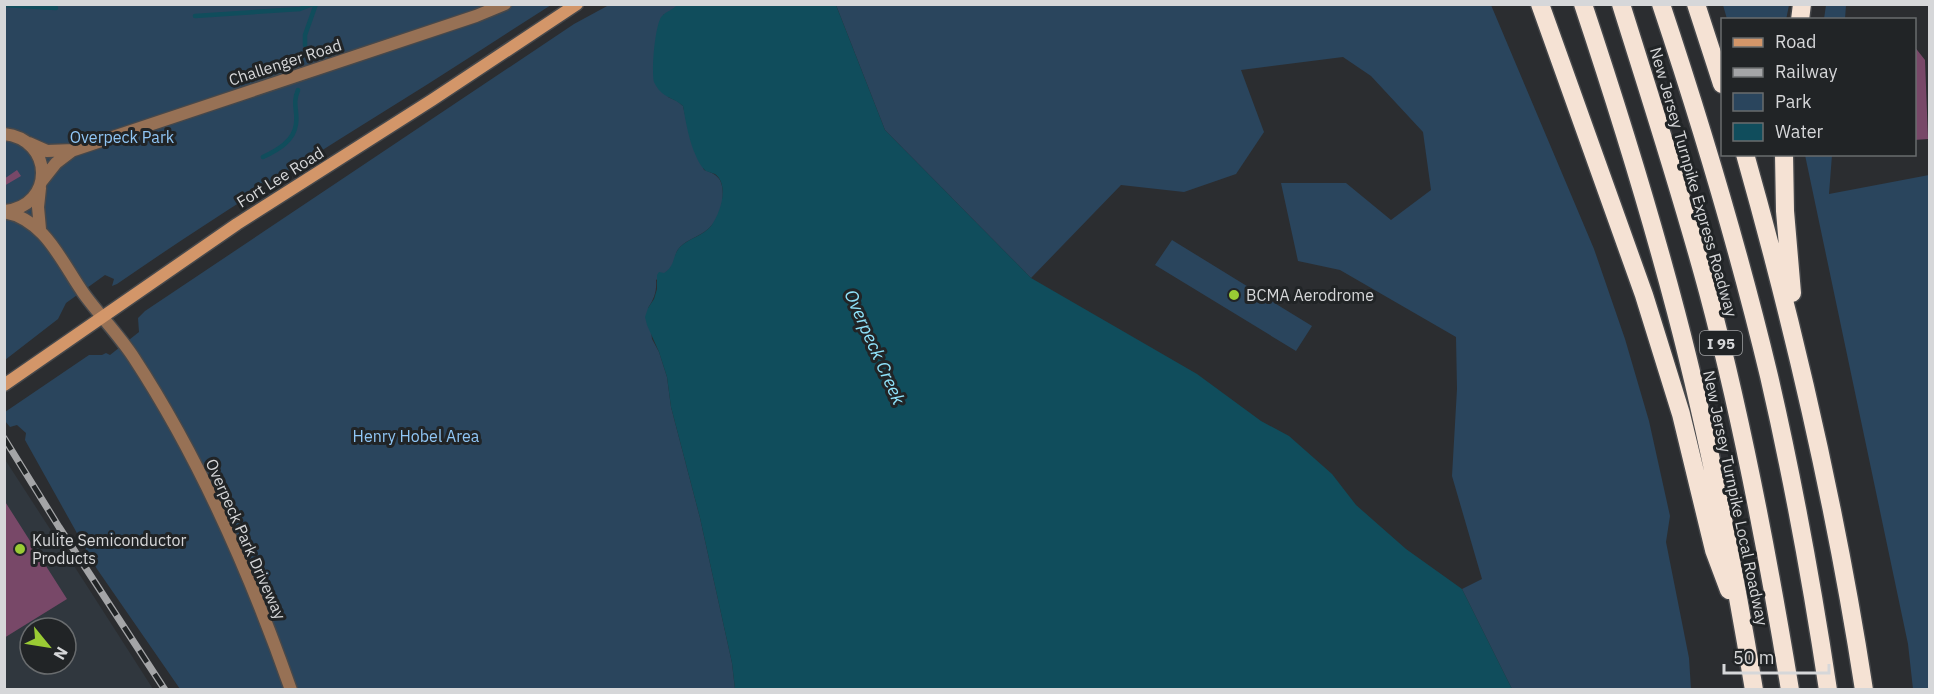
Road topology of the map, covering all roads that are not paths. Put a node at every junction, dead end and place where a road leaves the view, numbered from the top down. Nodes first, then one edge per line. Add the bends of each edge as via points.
1 (505, 4) edge
2 (577, 4) edge
3 (1540, 4) edge
4 (1583, 4) edge
5 (1621, 4) edge
6 (1661, 4) edge
7 (1696, 4) edge
8 (1721, 81) edge
9 (4, 134) edge
10 (29, 143) junction
11 (74, 150) junction
12 (1746, 156) edge
13 (1784, 156) edge
14 (41, 184) junction
15 (4, 211) edge
16 (40, 229) junction
17 (103, 317) junction
18 (1795, 340) junction
19 (4, 385) edge
20 (1744, 627) junction
21 (291, 690) edge
22 (1754, 690) edge
23 (1790, 690) edge
24 (1828, 690) edge
25 (1864, 690) edge

1 - 11 street, Challenger Road
2 - 17 main road, Fort Lee Road via 237,224
3 - 20 highway via 1644,295 1681,414 1714,550
4 - 20 highway, New Jersey Turnpike Local Roadway / I 95 via 1639,179 1676,313 1713,469
5 - 23 highway, New Jersey Turnpike Express Roadway / I 95 via 1722,346 1759,513
6 - 24 highway, New Jersey Turnpike Express Roadway / I 95 via 1716,177 1761,344 1800,522
7 - 8 highway
9 - 10 street, Challenger Road
10 - 11 street, Challenger Road via 47,151
10 - 14 street via 40,159
11 - 14 street, Challenger Road via 56,163
12 - 18 highway
13 - 18 highway
14 - 15 street, Challenger Road via 27,203
14 - 16 street
15 - 16 street
16 - 17 street, Overpeck Park Driveway
17 - 19 main road, Fort Lee Road
17 - 21 street, Overpeck Park Driveway via 145,374 215,502
18 - 25 highway via 1836,526
20 - 22 highway, New Jersey Turnpike Local Roadway / I 95

